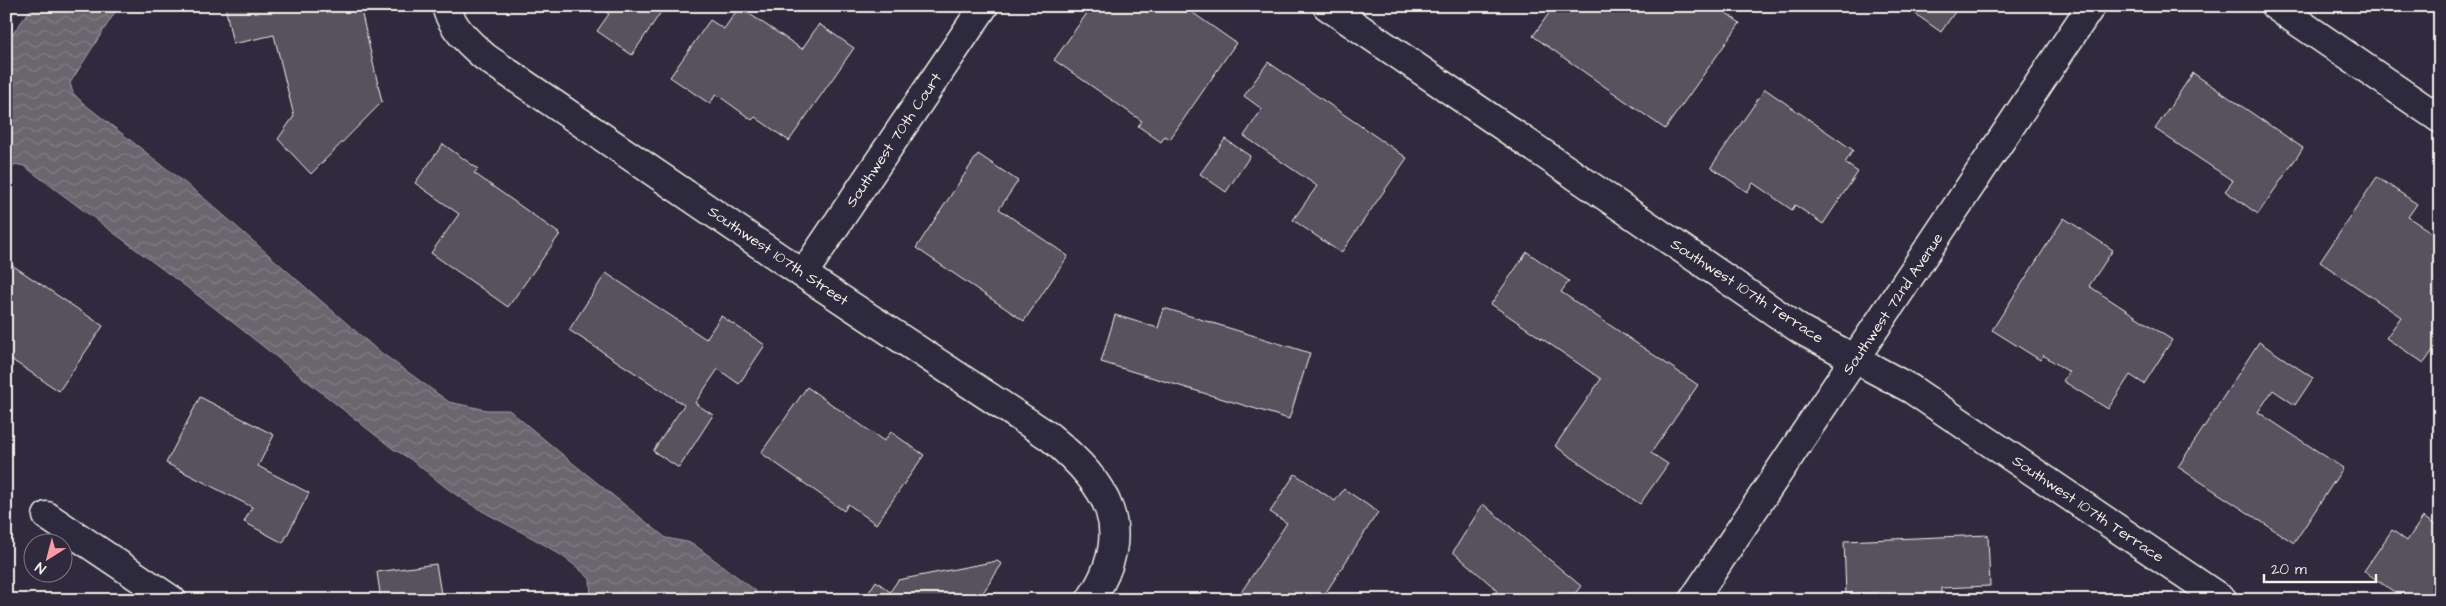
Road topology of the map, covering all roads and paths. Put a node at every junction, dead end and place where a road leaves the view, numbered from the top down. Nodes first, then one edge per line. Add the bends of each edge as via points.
1 (446, 6) edge
2 (984, 6) edge
3 (1326, 6) edge
4 (2091, 6) edge
5 (2275, 6) edge
6 (2440, 119) edge
7 (803, 274) junction
8 (1856, 359) junction
9 (47, 516) dead end
10 (172, 600) edge
11 (1090, 600) edge
12 (1693, 600) edge
13 (2223, 600) edge

1 - 7 street, Southwest 107th Street via 447,13 464,38 484,57
2 - 7 street, Southwest 70th Court
3 - 8 street, Southwest 107th Terrace via 1802,330
4 - 8 street, Southwest 72nd Avenue
5 - 6 street
7 - 11 street, Southwest 107th Street via 1050,437 1077,459 1098,484 1110,506 1114,534 1108,566
8 - 12 street, Southwest 72nd Avenue
8 - 13 street, Southwest 107th Terrace via 1911,389
9 - 10 street

